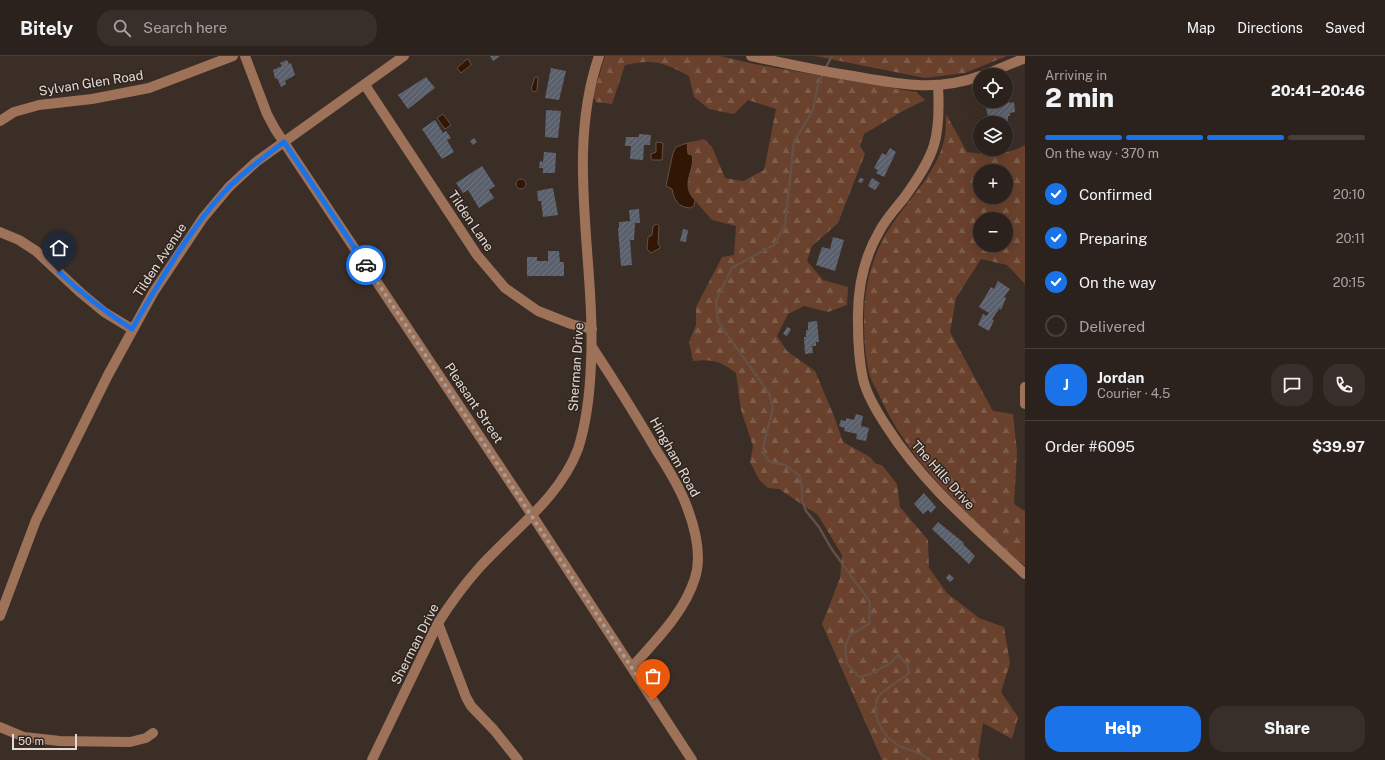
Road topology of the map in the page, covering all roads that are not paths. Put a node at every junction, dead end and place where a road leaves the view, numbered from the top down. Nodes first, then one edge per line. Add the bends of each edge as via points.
1 (233, 56) edge
2 (245, 56) edge
3 (404, 56) edge
4 (599, 56) edge
5 (751, 56) edge
6 (1025, 58) edge
7 (1001, 68) edge
8 (973, 78) edge
9 (365, 85) junction
10 (938, 86) junction
11 (0, 121) edge
12 (284, 142) junction
13 (0, 232) edge
14 (132, 329) junction
15 (592, 329) junction
16 (592, 347) junction
17 (1025, 387) edge
18 (1025, 404) edge
19 (532, 515) junction
20 (1025, 574) edge
21 (0, 616) edge
22 (438, 624) junction
23 (632, 667) junction
24 (0, 727) edge
25 (153, 733) dead end
26 (372, 760) edge
27 (518, 760) edge
28 (692, 760) edge

1 - 11 street, Sylvan Glen Road via 149,88 92,99 39,105 14,112
2 - 12 street, Pleasant Street via 267,114
3 - 9 street, Tilden Avenue
4 - 15 street, Sherman Drive via 586,101 583,156
5 - 10 street via 894,84
6 - 7 street
8 - 10 street
9 - 12 street, Tilden Avenue
9 - 15 street, Tilden Lane via 477,255 506,288 538,311
10 - 20 street, The Hills Drive via 940,116 928,164 880,230 869,251 860,280 857,302 858,343 863,379 877,412 903,451 931,485 975,530
12 - 14 street, Tilden Avenue via 256,162 203,218
12 - 19 street, Pleasant Street
13 - 14 street via 20,240 36,251 104,312
14 - 21 street, Tilden Avenue via 36,520
15 - 16 street, Sherman Drive
16 - 19 street, Sherman Drive via 590,391 578,449 568,472
16 - 23 street, Hingham Road via 679,488 688,507 698,548 695,578 688,596 659,638
17 - 18 street
19 - 22 street, Sherman Drive via 479,568
19 - 23 street, Pleasant Street
22 - 26 street, Sherman Drive
22 - 27 street via 466,698
23 - 28 street, Pleasant Street
24 - 25 street via 24,738 60,741 130,742 146,738

